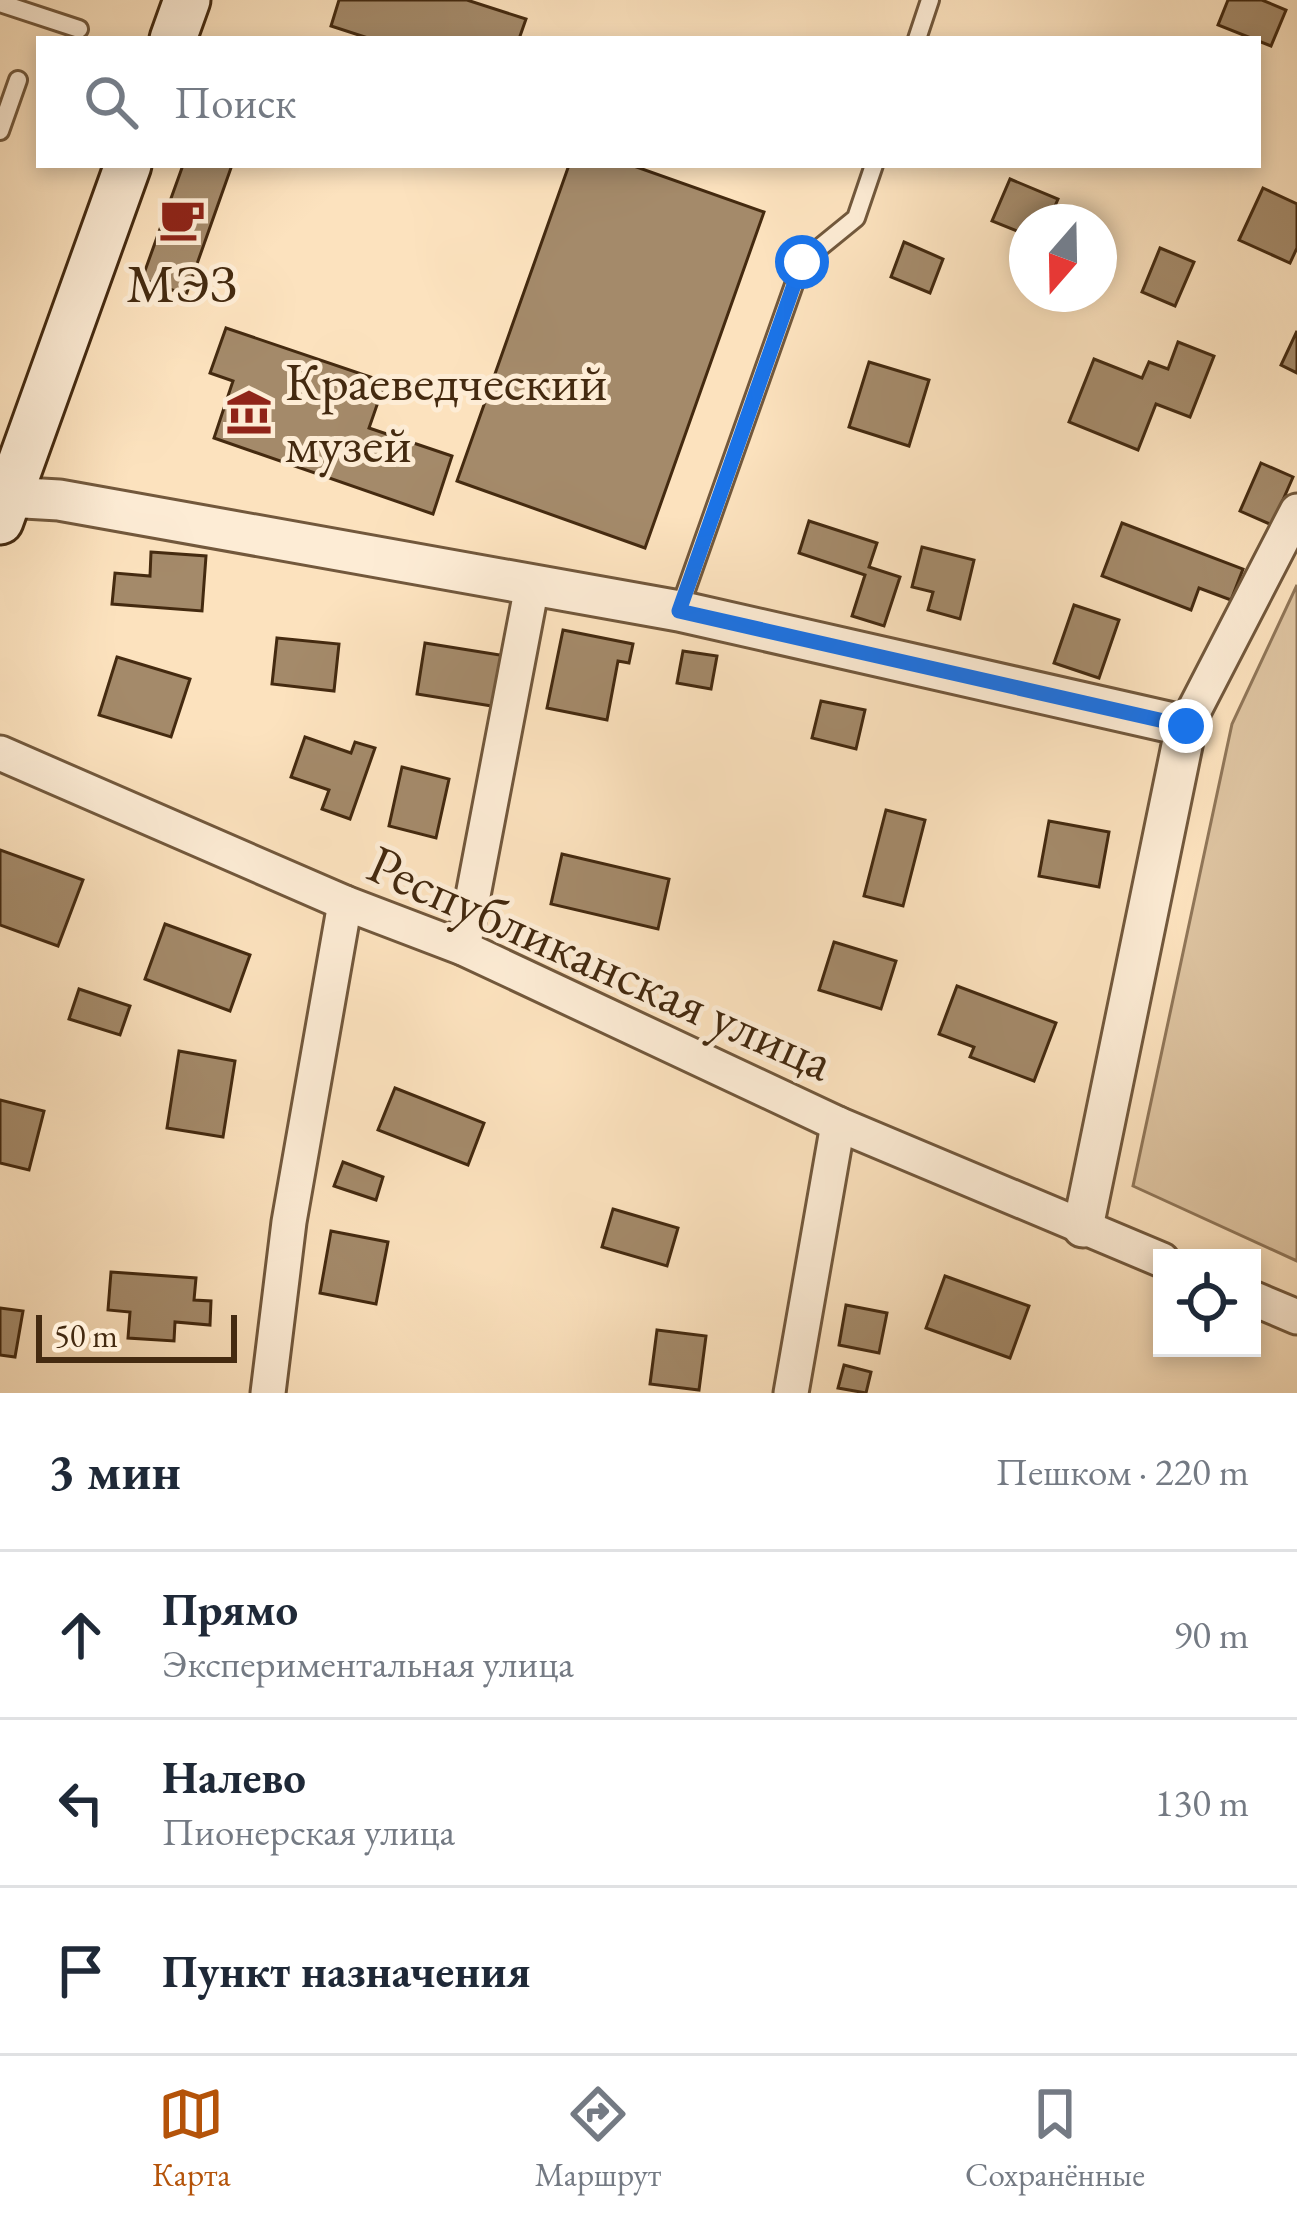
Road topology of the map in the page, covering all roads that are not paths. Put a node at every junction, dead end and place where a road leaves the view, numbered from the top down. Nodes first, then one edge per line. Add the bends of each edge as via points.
1 (188, 0) edge
2 (930, 0) edge
3 (0, 3) edge
4 (79, 29) dead end
5 (174, 36) edge
6 (917, 36) edge
7 (18, 80) dead end
8 (0, 131) edge
9 (127, 168) edge
10 (873, 168) edge
11 (2, 500) edge
12 (1297, 511) edge
13 (532, 586) junction
14 (679, 611) junction
15 (1186, 726) junction
16 (0, 753) edge
17 (345, 903) junction
18 (463, 947) junction
19 (838, 1124) junction
20 (1083, 1227) junction
21 (1153, 1256) edge
22 (1261, 1302) edge
23 (1297, 1317) edge
24 (268, 1393) edge
25 (791, 1393) edge

1 - 5 main road
2 - 6 lane
3 - 4 lane
7 - 8 lane
9 - 11 main road
10 - 14 lane via 856,218 802,262
11 - 13 street via 59,500
12 - 15 street
13 - 14 street
13 - 18 street
14 - 15 street
15 - 20 street
16 - 17 street, Республиканская улица
17 - 18 street, Республиканская улица
17 - 24 street
18 - 19 street, Республиканская улица
19 - 20 street, Республиканская улица
19 - 25 street
20 - 21 street, Республиканская улица
22 - 23 street

